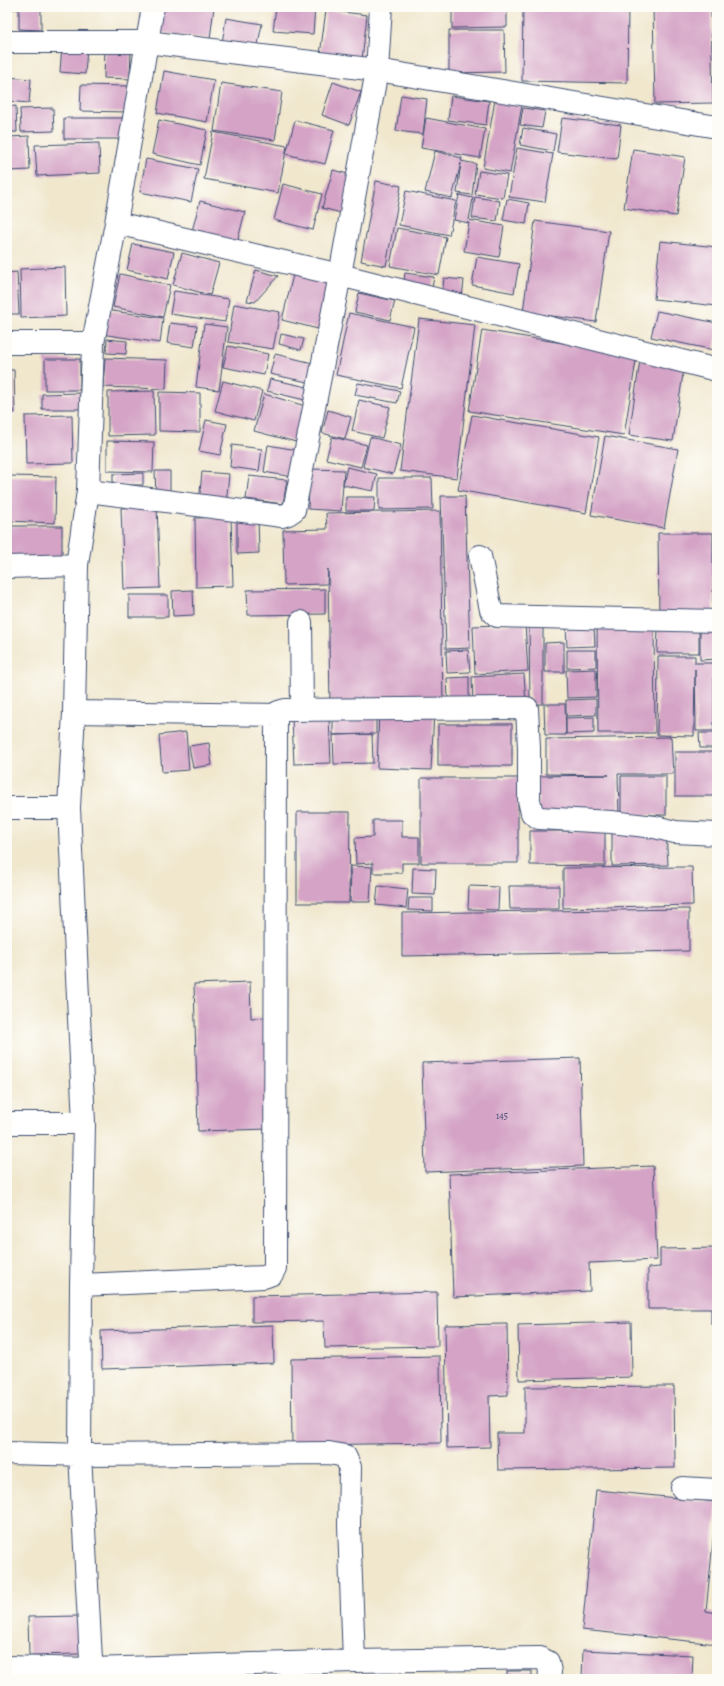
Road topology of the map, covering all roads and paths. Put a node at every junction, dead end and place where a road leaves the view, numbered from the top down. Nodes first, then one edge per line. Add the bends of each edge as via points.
1 (153, 7) edge
2 (381, 7) edge
3 (7, 42) edge
4 (147, 42) junction
5 (377, 70) junction
6 (717, 127) edge
7 (116, 223) junction
8 (340, 275) junction
9 (7, 343) edge
10 (93, 343) junction
11 (717, 370) edge
12 (88, 491) junction
13 (480, 556) dead end
14 (77, 565) junction
15 (7, 567) edge
16 (717, 621) edge
17 (301, 622) dead end
18 (302, 709) junction
19 (74, 712) junction
20 (276, 715) junction
21 (7, 808) edge
22 (69, 808) junction
23 (717, 834) edge
24 (7, 1123) edge
25 (84, 1123) junction
26 (81, 1285) junction
27 (7, 1453) edge
28 (80, 1454) junction
29 (682, 1488) dead end
30 (717, 1490) edge
31 (354, 1660) junction
32 (7, 1667) edge
33 (92, 1674) edge
34 (549, 1679) edge

1 - 4 street
2 - 5 street
3 - 4 street
4 - 5 street
4 - 7 street
5 - 6 street
5 - 8 street
7 - 8 street
7 - 10 street
8 - 11 street
8 - 12 street via 294,510 282,516
9 - 10 street
10 - 12 street
12 - 14 street
13 - 16 street via 491,610 497,616
14 - 15 street
14 - 19 street
17 - 18 street
18 - 20 street via 285,710
18 - 23 street via 527,708 529,800 535,816 611,822 676,832
19 - 20 street
19 - 22 street
20 - 26 street via 275,1268 272,1274 264,1277
21 - 22 street
22 - 25 street
24 - 25 street
25 - 26 street
26 - 28 street
27 - 28 street
28 - 31 street via 329,1453 345,1456 350,1468 349,1525
28 - 33 street
29 - 30 street
31 - 33 street
31 - 34 street via 540,1658 548,1662
32 - 33 street

